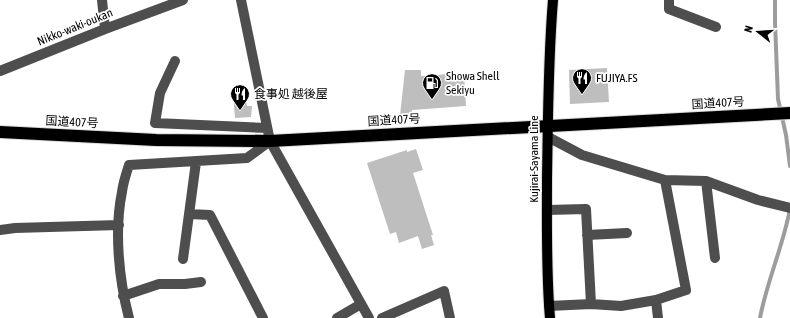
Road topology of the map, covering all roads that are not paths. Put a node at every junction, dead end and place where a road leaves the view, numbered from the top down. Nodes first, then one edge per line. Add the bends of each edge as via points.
1 (102, 0) edge
2 (183, 0) edge
3 (241, 0) edge
4 (553, 0) edge
5 (669, 0) edge
6 (716, 27) dead end
7 (105, 29) junction
8 (175, 61) dead end
9 (0, 71) edge
10 (790, 113) edge
11 (267, 128) junction
12 (547, 131) junction
13 (0, 132) edge
14 (270, 141) junction
15 (196, 162) junction
16 (665, 180) junction
17 (706, 181) junction
18 (789, 208) edge
19 (547, 210) junction
20 (189, 214) junction
21 (119, 225) junction
22 (0, 230) edge
23 (627, 233) dead end
24 (587, 235) junction
25 (715, 258) dead end
26 (183, 259) dead end
27 (201, 282) dead end
28 (123, 296) junction
29 (656, 300) junction
30 (361, 304) junction
31 (591, 304) junction
32 (549, 306) junction
33 (129, 318) edge
34 (263, 318) edge
35 (337, 318) edge
36 (369, 318) edge
37 (382, 318) edge
38 (450, 318) edge
39 (550, 318) edge
40 (658, 318) edge

1 - 7 street
2 - 7 street, Nikko-waki-oukan
3 - 11 street
4 - 12 main road, Kujirai-Sayama Line
5 - 6 street via 669,9
7 - 9 street, Nikko-waki-oukan
8 - 11 street via 160,93 155,123
10 - 12 highway, 国道407号
11 - 14 street
12 - 14 highway, 国道407号
12 - 16 street via 582,155
12 - 19 main road, Kujirai-Sayama Line
13 - 14 highway, 国道407号 via 156,140
14 - 15 street via 247,158
14 - 30 street
15 - 20 street
15 - 21 street via 129,165 122,193
16 - 17 street
16 - 29 street via 686,290
17 - 18 street
17 - 25 street
19 - 24 street via 586,209
19 - 32 main road, Kujirai-Sayama Line
20 - 26 street
20 - 34 street via 210,215
21 - 22 street
21 - 28 street
23 - 24 street
24 - 31 street
27 - 28 street via 159,284
28 - 33 street
29 - 31 street via 621,306
29 - 40 street
30 - 35 street
30 - 36 street
31 - 32 street
32 - 39 main road, Kujirai-Sayama Line
37 - 38 street via 444,290

